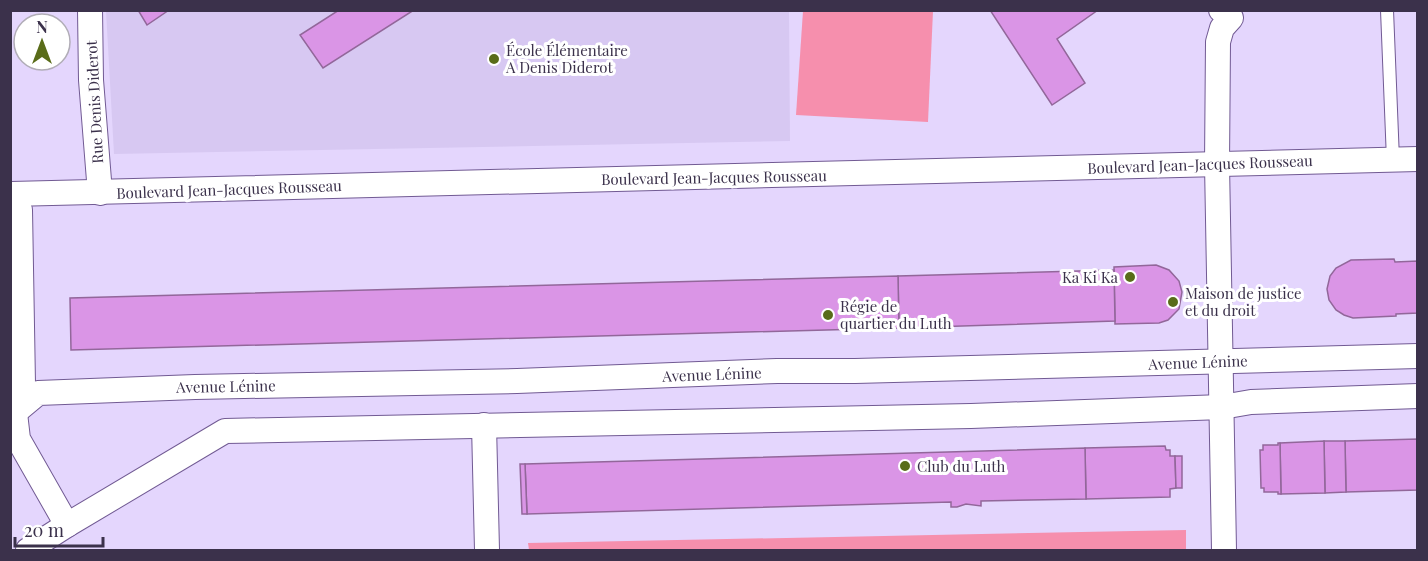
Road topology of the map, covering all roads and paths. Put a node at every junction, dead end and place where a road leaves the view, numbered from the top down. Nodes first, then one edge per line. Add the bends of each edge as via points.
1 (90, 10) edge
2 (1387, 10) edge
3 (1231, 13) edge
4 (1418, 159) edge
5 (1393, 160) junction
6 (1217, 164) junction
7 (100, 193) junction
8 (11, 195) edge
9 (1418, 356) edge
10 (1220, 361) junction
11 (1418, 396) edge
12 (13, 401) edge
13 (1222, 407) junction
14 (484, 425) junction
15 (68, 525) junction
16 (28, 550) edge
17 (487, 550) edge
18 (1224, 550) edge

1 - 7 street, Rue Denis Diderot
2 - 5 lane
3 - 6 street via 1218,42
4 - 5 street, Boulevard Jean-Jacques Rousseau
5 - 6 street, Boulevard Jean-Jacques Rousseau
6 - 7 street, Boulevard Jean-Jacques Rousseau
6 - 10 street
7 - 8 street, Boulevard Jean-Jacques Rousseau
8 - 12 street via 20,210 23,384
9 - 10 street, Avenue Lénine
10 - 12 street, Avenue Lénine via 195,387 38,393
10 - 13 street
11 - 13 street via 1251,402
12 - 15 street via 18,439
13 - 14 street
13 - 18 street
14 - 15 street via 225,431
14 - 17 street
15 - 16 street

